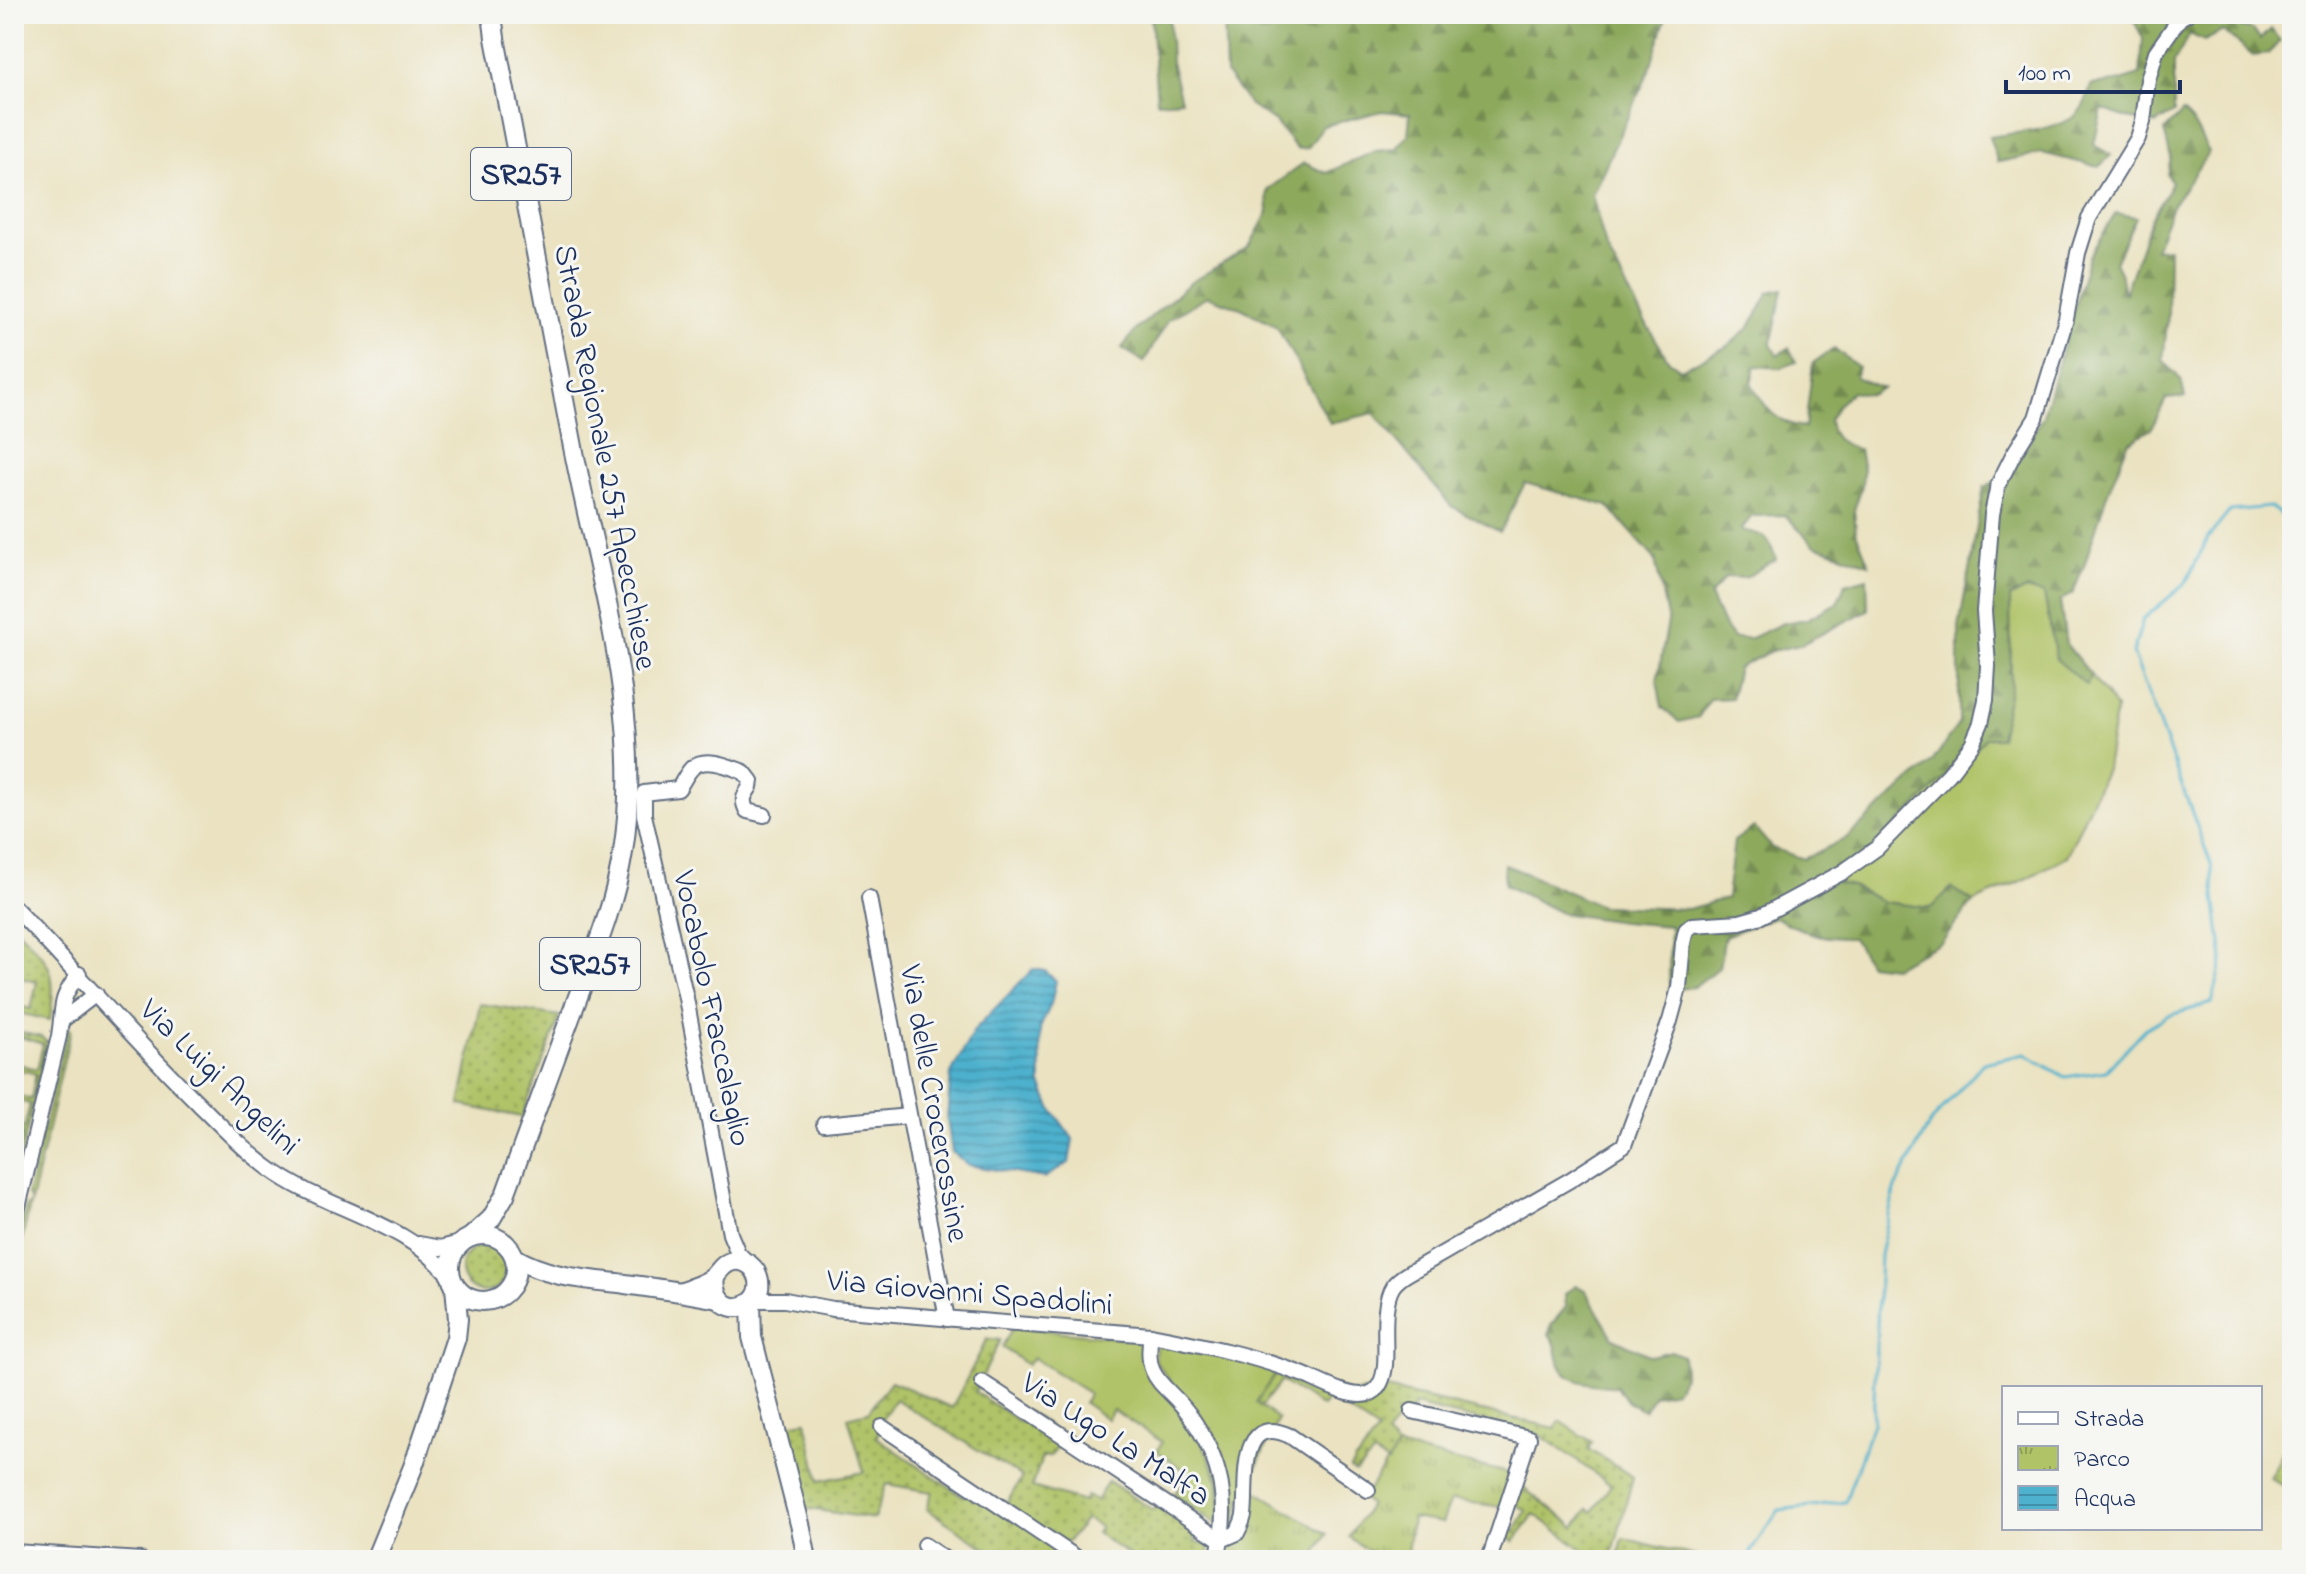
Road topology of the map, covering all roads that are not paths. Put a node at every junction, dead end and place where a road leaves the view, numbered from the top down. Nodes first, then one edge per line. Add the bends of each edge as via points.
1 (492, 14) edge
2 (2187, 14) edge
3 (764, 815) dead end
4 (869, 898) dead end
5 (14, 907) edge
6 (79, 974) junction
7 (96, 994) junction
8 (61, 1021) junction
9 (909, 1116) junction
10 (824, 1124) dead end
11 (505, 1195) junction
12 (14, 1224) edge
13 (730, 1234) junction
14 (467, 1239) junction
15 (418, 1244) junction
16 (512, 1253) junction
17 (748, 1263) junction
18 (718, 1272) junction
19 (551, 1275) junction
20 (453, 1282) junction
21 (510, 1288) junction
22 (681, 1291) junction
23 (755, 1295) junction
24 (492, 1300) junction
25 (724, 1302) junction
26 (947, 1319) junction
27 (1151, 1335) junction
28 (752, 1337) junction
29 (456, 1338) junction
30 (982, 1382) dead end
31 (1412, 1411) dead end
32 (882, 1427) dead end
33 (1368, 1490) dead end
34 (1221, 1540) junction
35 (924, 1545) dead end
36 (14, 1552) edge
37 (141, 1560) edge
38 (372, 1560) edge
39 (807, 1560) edge
40 (946, 1560) edge
41 (1080, 1560) edge
42 (1217, 1560) edge
43 (1489, 1560) edge

1 - 11 main road, Strada Regionale 257 Apecchiese / SR257 via 605,595 627,723 629,800 623,855 602,932
2 - 27 street, Via Giovanni Spadolini via 2156,52 2138,138 2089,218 2036,418 1998,485 1984,611 1986,700 1972,744 1949,774 1877,848 1826,882 1761,916 1686,930 1673,1010 1624,1145 1394,1285 1388,1299 1385,1367 1375,1391 1354,1394 1278,1365
3 - 13 street, Vocabolo Fraccalaglio via 747,811 743,804 750,787 748,775 708,762 690,768 678,789 644,793 644,815 686,998
4 - 9 street, Via delle Crocerossine
5 - 6 street, Via Luigi Angelini
6 - 7 street, Via Luigi Angelini
6 - 8 street via 65,992
7 - 8 street
7 - 15 street, Via Luigi Angelini via 165,1070 269,1168 295,1186
8 - 12 street
9 - 10 street
9 - 26 street, Via delle Crocerossine
11 - 14 main road, SR257 via 491,1219
11 - 16 main road, SR257 via 502,1220
13 - 17 street
13 - 18 street
14 - 15 street, Via Luigi Angelini via 441,1248
14 - 16 main road via 492,1236
14 - 20 main road, SR257 via 451,1258
15 - 20 street, Via Luigi Angelini
16 - 19 main road
16 - 21 main road, SR257 via 516,1273
17 - 18 main road via 734,1261
17 - 23 main road via 754,1268
18 - 22 main road
18 - 25 main road via 715,1293
19 - 21 main road
19 - 22 main road
20 - 24 main road via 472,1299
20 - 29 main road, SR257
21 - 24 main road, SR257
22 - 25 main road
23 - 25 main road via 740,1307
23 - 26 street, Via Giovanni Spadolini via 833,1309
23 - 28 main road
24 - 29 main road, SR257 via 469,1318
25 - 28 main road
26 - 27 street, Via Giovanni Spadolini
27 - 34 street via 1149,1364 1198,1428 1219,1473
28 - 39 main road
29 - 38 main road, SR257 via 416,1459
30 - 34 street, Via Ugo La Malfa
31 - 43 street via 1529,1438
32 - 41 street
33 - 34 street via 1290,1436 1278,1430 1264,1432 1253,1441 1245,1464 1244,1517 1237,1533
34 - 42 street
35 - 40 street
36 - 37 street

